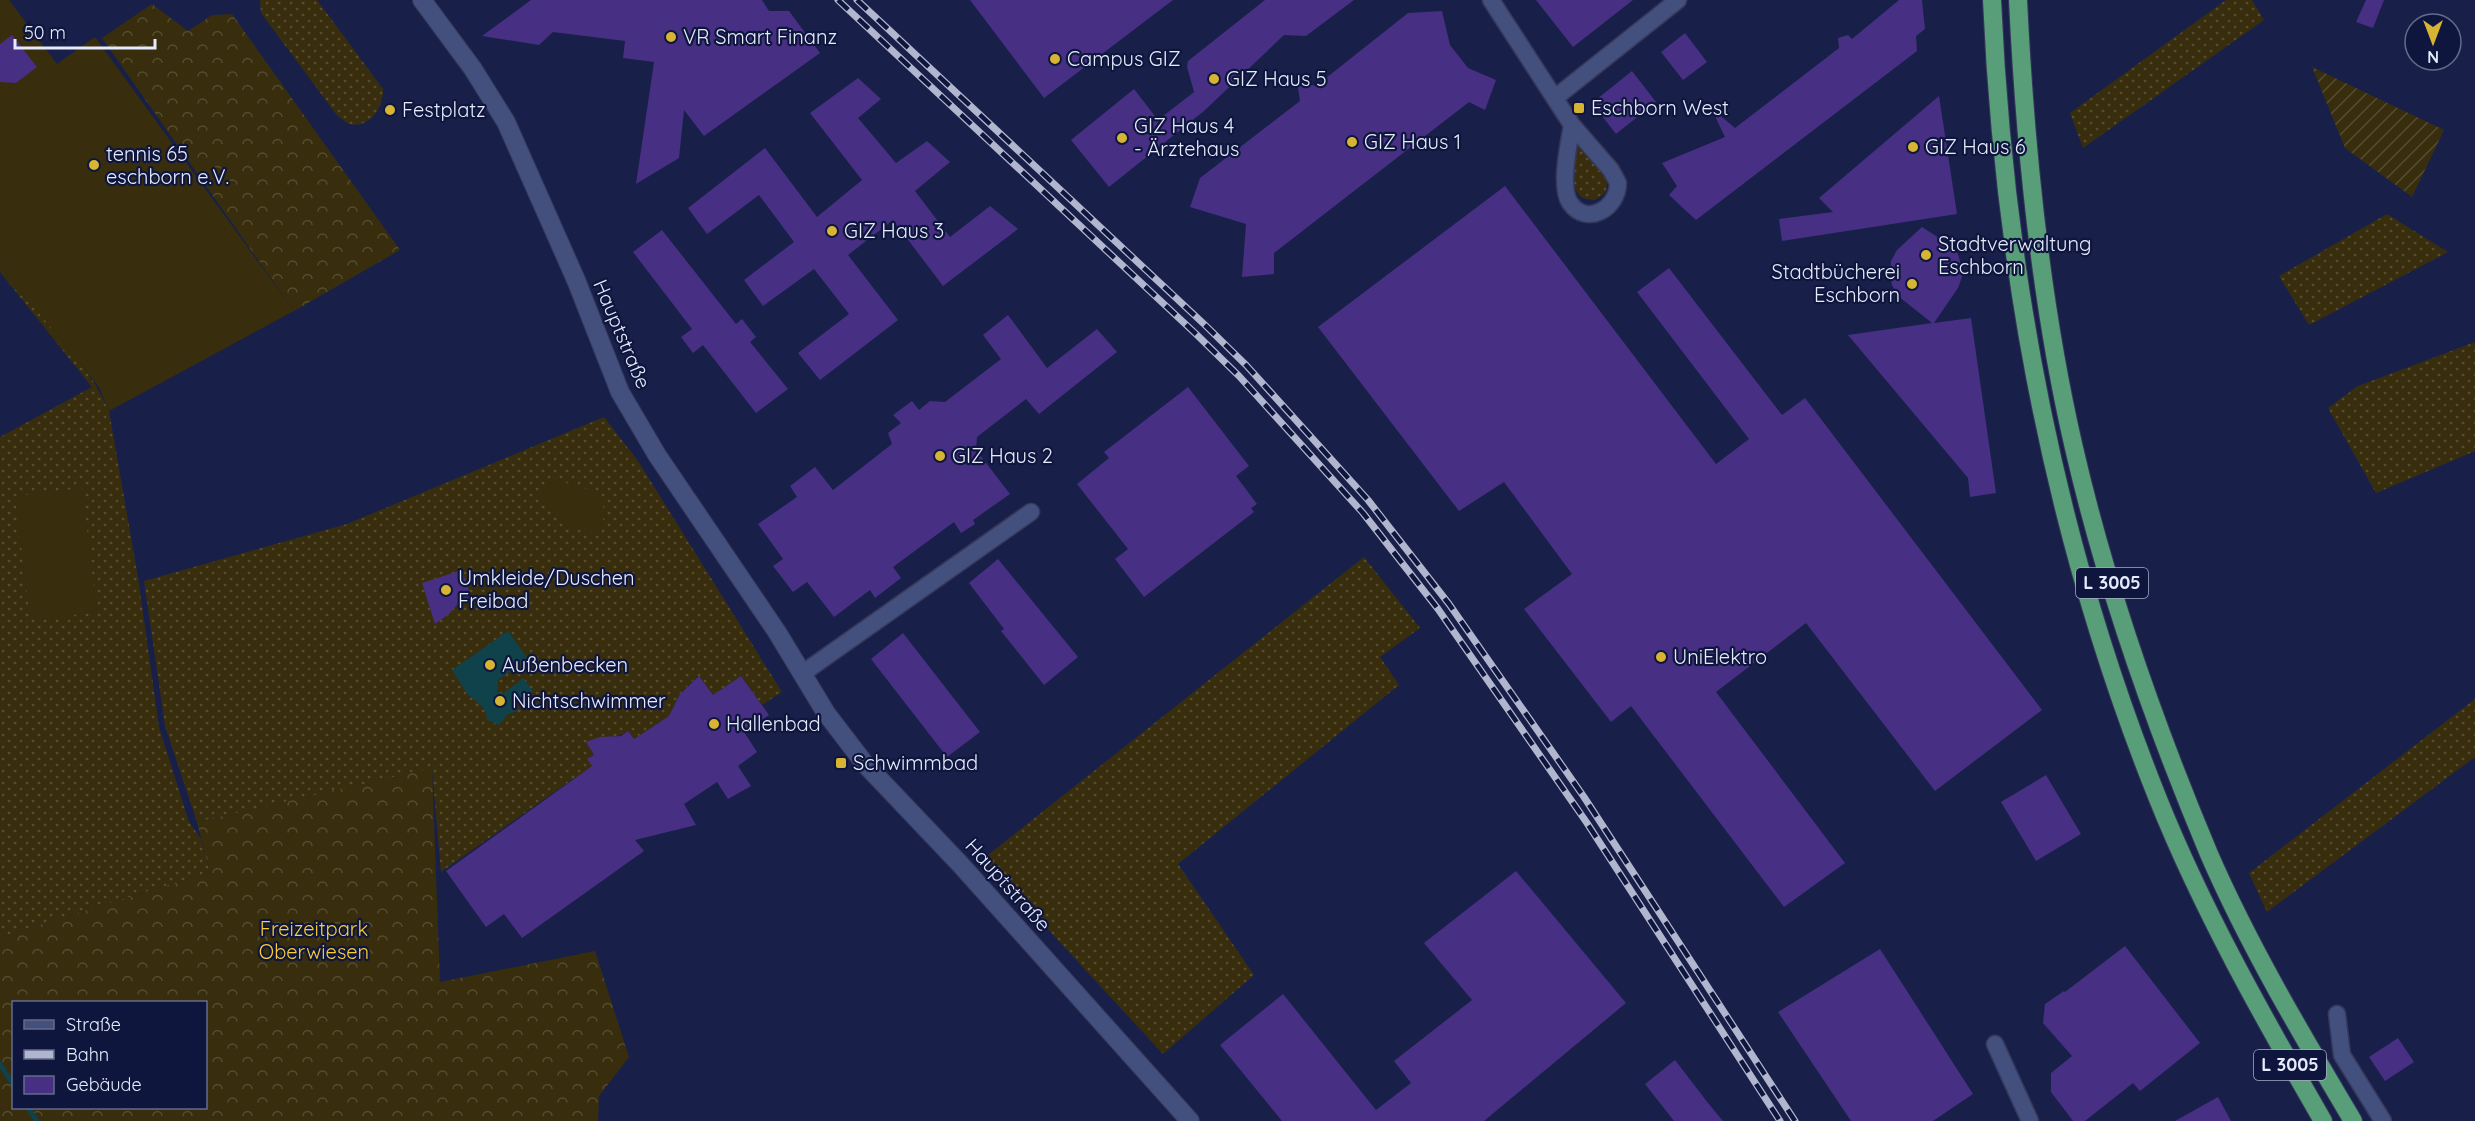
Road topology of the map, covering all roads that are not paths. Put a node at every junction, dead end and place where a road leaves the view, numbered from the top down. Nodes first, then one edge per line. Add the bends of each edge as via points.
1 (422, 0) edge
2 (1491, 0) edge
3 (1678, 0) edge
4 (1992, 0) edge
5 (2018, 0) edge
6 (1556, 97) junction
7 (1572, 125) junction
8 (1031, 512) dead end
9 (803, 673) junction
10 (2337, 1014) dead end
11 (1995, 1044) dead end
12 (1190, 1121) edge
13 (2030, 1121) edge
14 (2323, 1121) edge
15 (2353, 1121) edge
16 (2383, 1121) edge

1 - 9 street, Hauptstraße via 506,122 576,280 620,392 696,515
2 - 6 street
3 - 6 street
4 - 14 highway, L 3005 via 2005,176 2025,322 2076,561 2158,799 2258,1009
5 - 15 highway, L 3005 via 2034,200 2050,317 2074,447 2105,560 2152,710 2210,856 2256,948
6 - 7 street
7 - 7 street via 1566,167 1569,202 1587,213 1598,213 1614,201 1618,183
8 - 9 street
9 - 12 street, Hauptstraße via 854,751
10 - 16 street via 2342,1055
11 - 13 street

